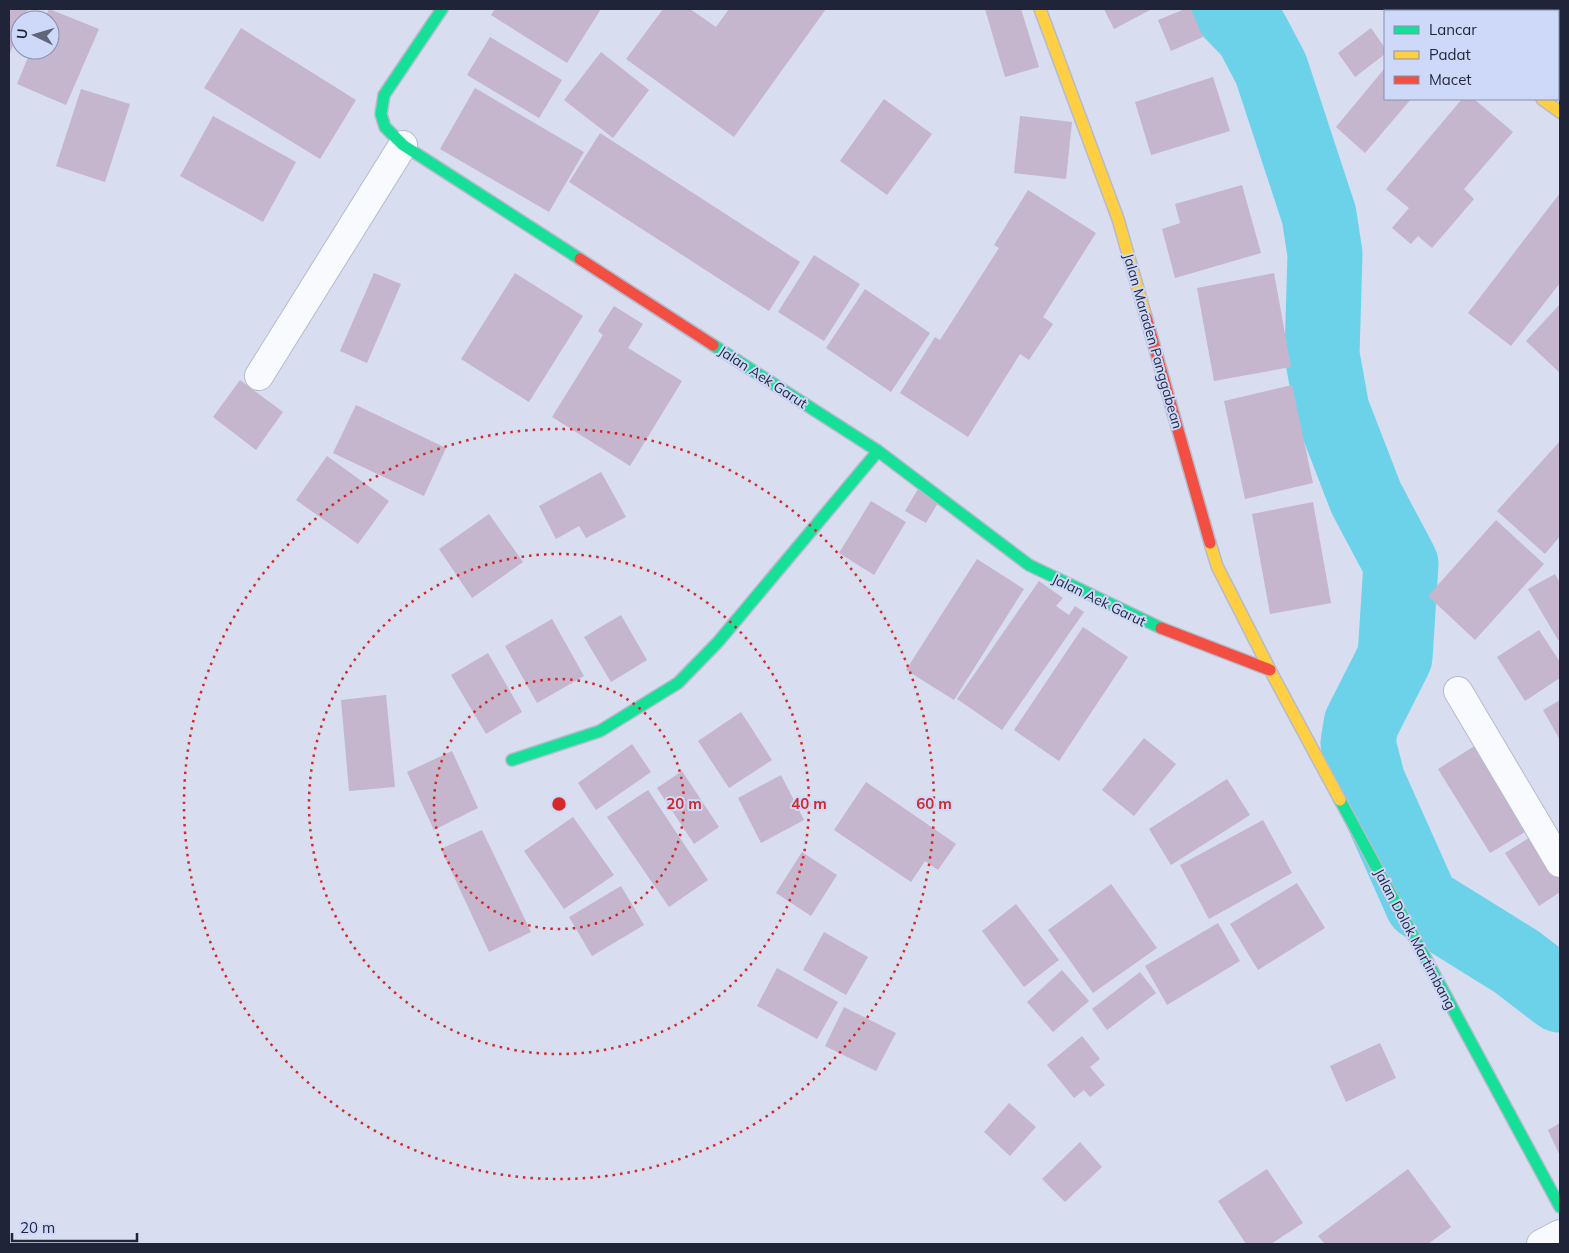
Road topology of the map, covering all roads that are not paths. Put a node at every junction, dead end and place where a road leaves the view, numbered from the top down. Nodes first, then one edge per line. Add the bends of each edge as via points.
1 (442, 9) edge
2 (1040, 9) edge
3 (1543, 100) edge
4 (1560, 112) edge
5 (403, 146) junction
6 (259, 376) dead end
7 (878, 451) junction
8 (1270, 670) junction
9 (1458, 692) dead end
10 (512, 760) dead end
11 (1560, 863) edge
12 (1560, 1207) edge
13 (1560, 1234) edge
14 (1541, 1244) edge

1 - 5 main road, Jalan Aek Garut via 384,95 382,114 385,127
2 - 8 main road, Jalan Maraden Panggabean via 1118,219 1217,566
3 - 4 main road
5 - 6 street
5 - 7 main road, Jalan Aek Garut
7 - 8 main road, Jalan Aek Garut via 1029,565 1150,624
7 - 10 main road via 718,642 678,683 600,731
8 - 12 main road, Jalan Dolok Martimbang
9 - 11 street
13 - 14 street

